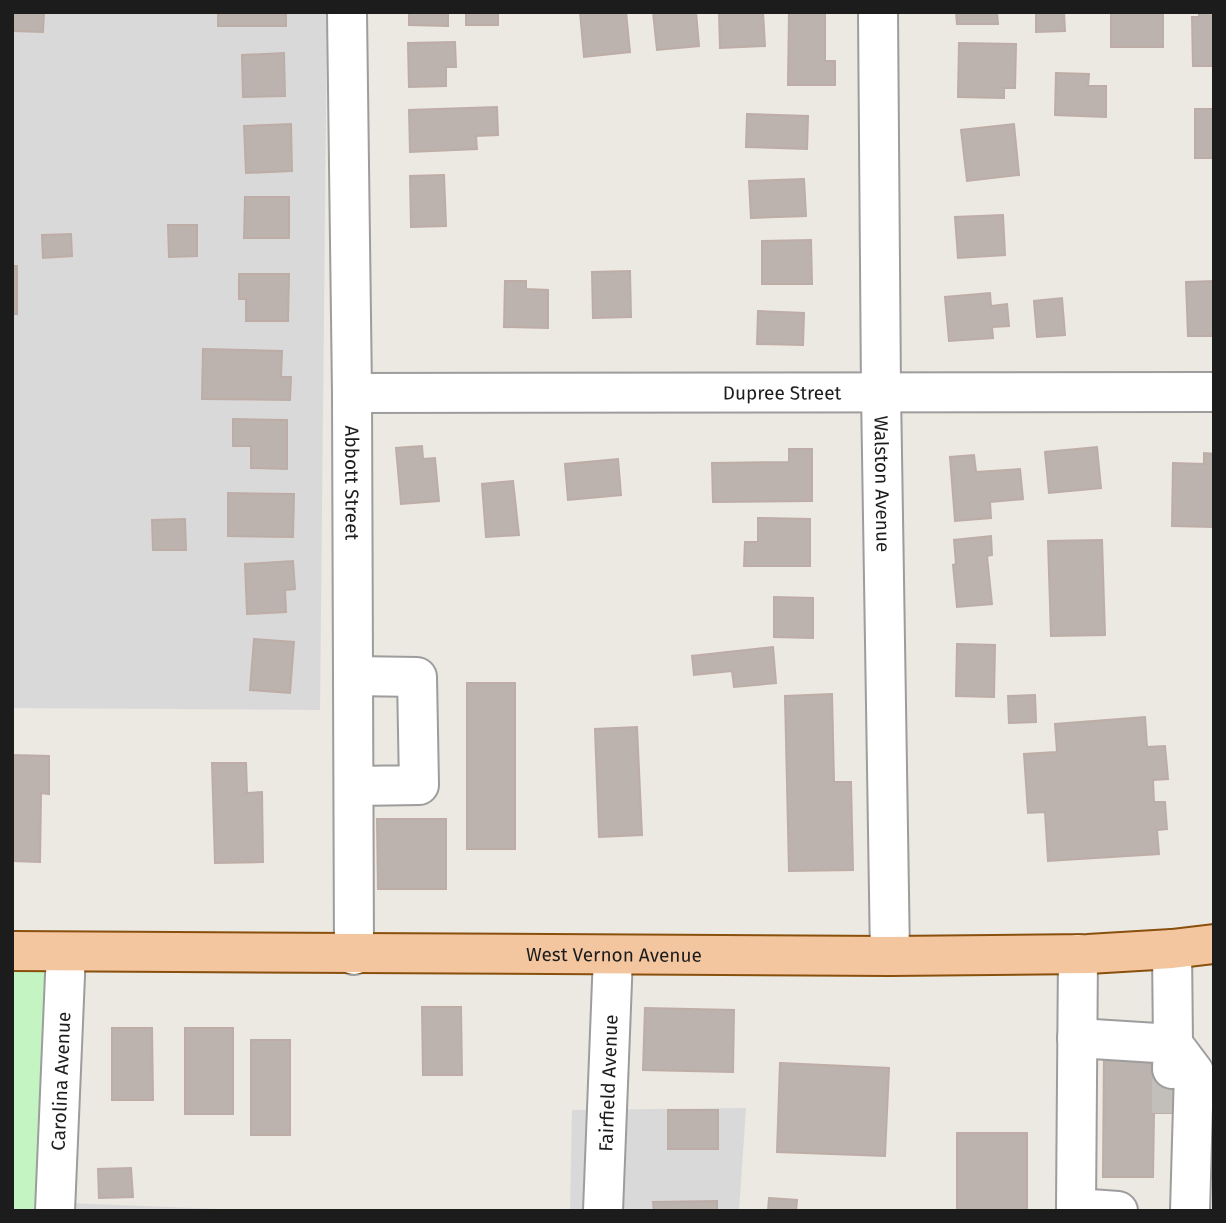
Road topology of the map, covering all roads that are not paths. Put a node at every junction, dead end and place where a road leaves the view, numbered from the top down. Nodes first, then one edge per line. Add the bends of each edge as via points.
1 (346, 12) edge
2 (878, 12) edge
3 (881, 391) junction
4 (1214, 392) edge
5 (352, 393) junction
6 (354, 676) junction
7 (355, 786) junction
8 (1214, 944) edge
9 (1171, 949) junction
10 (12, 951) edge
11 (66, 952) junction
12 (1079, 954) junction
13 (354, 955) junction
14 (613, 956) junction
15 (890, 956) junction
16 (1077, 1038) junction
17 (1172, 1078) junction
18 (1190, 1197) edge
19 (55, 1211) edge
20 (603, 1211) edge
21 (1118, 1211) edge

1 - 5 street, Abbott Street
2 - 3 street, Walston Avenue
3 - 4 street, Dupree Street
3 - 5 street, Dupree Street
3 - 15 street, Walston Avenue
5 - 6 street, Abbott Street
6 - 7 street, Abbott Street
6 - 7 street via 417,677 419,785
7 - 13 street, Abbott Street
8 - 9 main road, West Vernon Avenue
9 - 12 main road, West Vernon Avenue
9 - 17 street
10 - 11 main road, West Vernon Avenue
11 - 13 main road, West Vernon Avenue
11 - 19 street, Carolina Avenue
12 - 15 main road, West Vernon Avenue
12 - 16 street
13 - 14 main road, West Vernon Avenue
14 - 15 main road, West Vernon Avenue
14 - 20 street, Fairfield Avenue
16 - 17 street
16 - 21 street via 1076,1208
17 - 18 street via 1171,1162
17 - 18 street via 1194,1072

